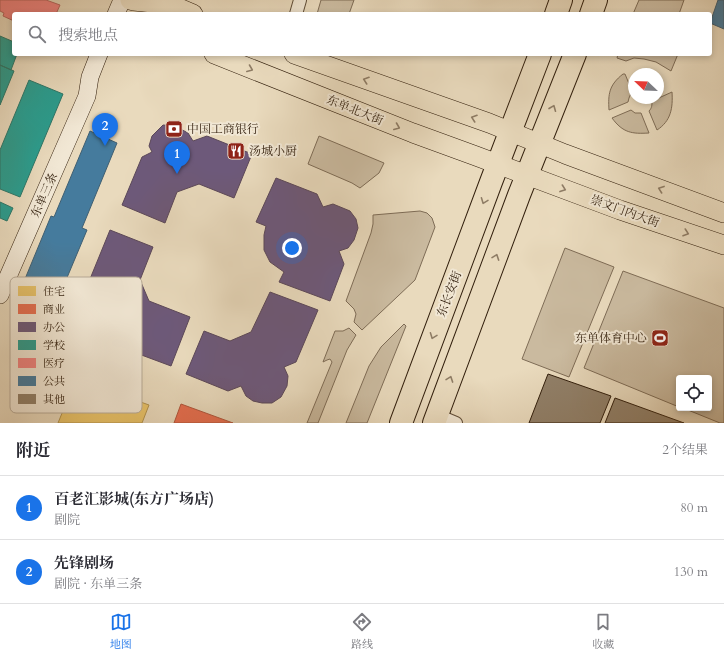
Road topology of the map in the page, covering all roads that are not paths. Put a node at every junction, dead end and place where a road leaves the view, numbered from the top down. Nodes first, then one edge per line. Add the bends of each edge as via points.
1 (300, 0) edge
2 (561, 0) edge
3 (596, 0) edge
4 (133, 5) edge
5 (120, 12) edge
6 (188, 12) edge
7 (297, 12) edge
8 (557, 12) edge
9 (592, 12) edge
10 (99, 56) edge
11 (110, 56) edge
12 (219, 56) edge
13 (300, 56) edge
14 (539, 56) edge
15 (574, 56) edge
16 (88, 96) junction
17 (510, 132) junction
18 (539, 144) junction
19 (498, 164) junction
20 (527, 175) junction
21 (724, 212) edge
22 (724, 245) edge
23 (0, 295) edge
24 (442, 420) edge
25 (401, 423) edge

1 - 7 street
2 - 8 highway
3 - 9 highway
4 - 5 street
4 - 6 main road via 172,5
10 - 16 street, 东单三条 via 90,76
11 - 16 street, 东单三条 via 100,81
12 -> 19 main road, 东单北大街
17 -> 13 main road
14 - 17 highway, 东长安街
18 -> 15 highway
16 - 23 street, 东单三条
17 - 18 main road
17 - 19 highway, 东长安街
18 - 20 highway
21 -> 18 main road
19 - 20 main road, 东单北大街
19 -> 25 highway, 东长安街
20 -> 22 main road, 崇文门内大街
24 -> 20 highway

